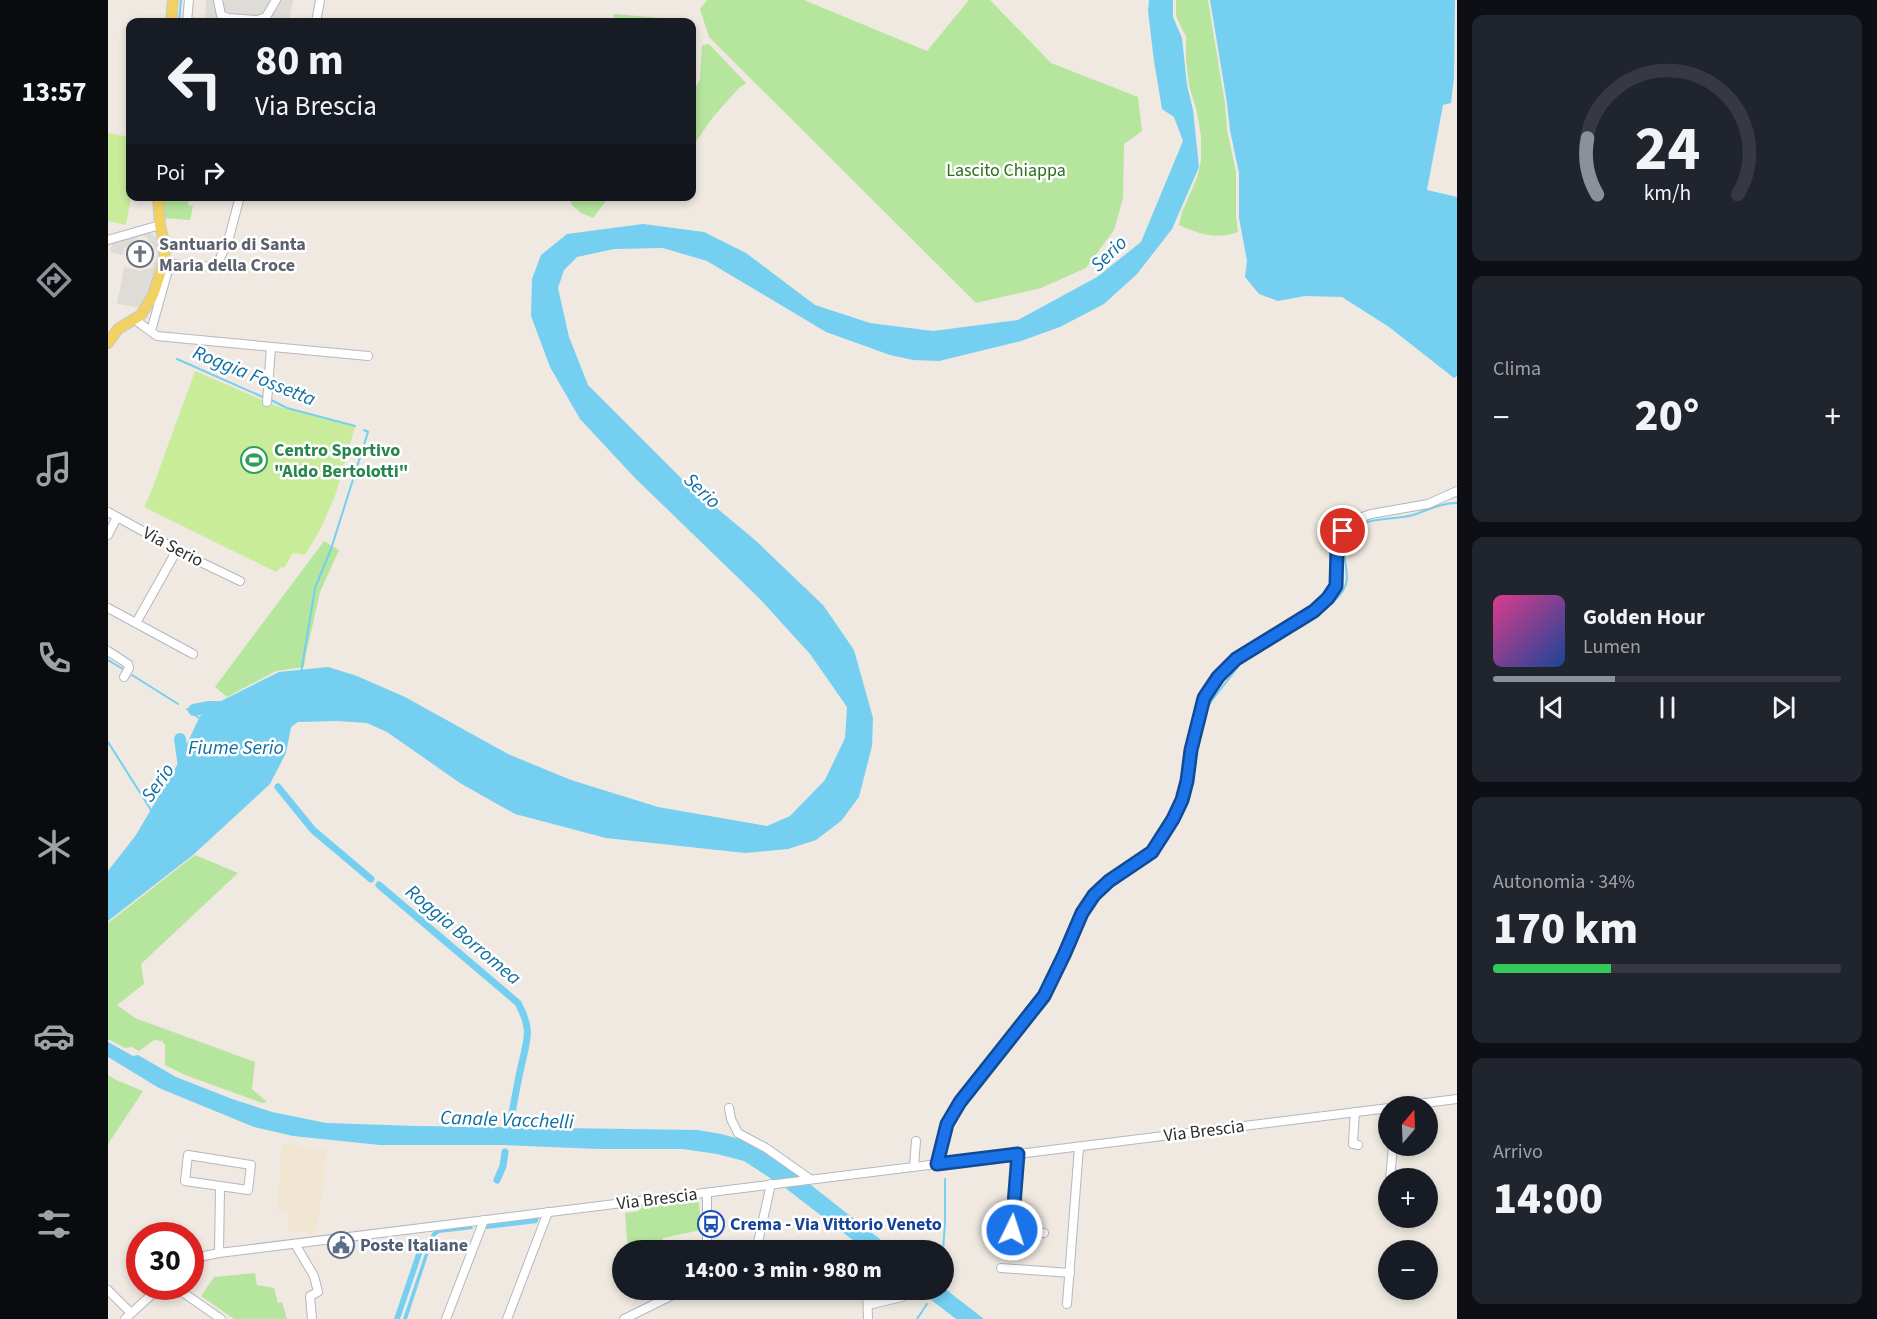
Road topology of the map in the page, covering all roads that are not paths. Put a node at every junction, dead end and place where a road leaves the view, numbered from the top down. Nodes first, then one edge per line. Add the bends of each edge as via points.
1 (173, 0) edge
2 (189, 0) edge
3 (218, 0) edge
4 (276, 0) edge
5 (320, 0) edge
6 (171, 18) edge
7 (187, 18) edge
8 (228, 18) edge
9 (264, 18) edge
10 (317, 18) edge
11 (158, 201) edge
12 (239, 201) edge
13 (160, 225) junction
14 (108, 240) edge
15 (152, 307) junction
16 (134, 319) junction
17 (151, 331) junction
18 (108, 343) edge
19 (272, 347) junction
20 (368, 356) dead end
21 (267, 399) dead end
22 (1457, 491) edge
23 (108, 512) edge
24 (117, 517) junction
25 (108, 535) edge
26 (177, 550) junction
27 (240, 581) dead end
28 (108, 608) edge
29 (136, 623) junction
30 (108, 651) edge
31 (194, 654) dead end
32 (124, 678) dead end
33 (1457, 1099) edge
34 (1438, 1101) edge
35 (729, 1108) dead end
36 (1378, 1109) edge
37 (1355, 1112) junction
38 (916, 1141) dead end
39 (1358, 1145) dead end
40 (1079, 1147) junction
41 (1018, 1154) junction
42 (937, 1164) junction
43 (914, 1166) junction
44 (808, 1180) junction
45 (774, 1184) junction
46 (220, 1187) junction
47 (707, 1193) junction
48 (548, 1212) junction
49 (484, 1220) junction
50 (1044, 1233) dead end
51 (707, 1240) edge
52 (759, 1240) edge
53 (295, 1244) junction
54 (219, 1254) junction
55 (204, 1258) edge
56 (1000, 1268) dead end
57 (1070, 1273) junction
58 (108, 1290) edge
59 (146, 1300) edge
60 (194, 1300) edge
61 (664, 1300) edge
62 (868, 1300) edge
63 (889, 1300) edge
64 (1067, 1304) dead end
65 (868, 1305) junction
66 (128, 1316) edge
67 (221, 1319) edge
68 (312, 1319) edge
69 (446, 1319) edge
70 (507, 1319) edge
71 (624, 1319) edge
72 (868, 1319) edge

1 - 6 main road
2 - 7 street
3 - 8 street via 221,15
4 - 9 street
5 - 10 street
11 - 13 main road
12 - 15 street via 219,264 196,268 171,263
13 - 14 street
13 - 15 main road via 164,262
15 - 16 main road
15 - 17 street
16 - 17 street
16 - 18 main road via 118,329
17 - 19 street via 157,336
19 - 20 street
19 - 21 street
22 - 42 street via 1428,504 1354,520 1343,531 1337,548 1336,586 1328,598 1314,611 1236,659 1218,677 1204,698 1187,781 1173,819 1152,852 1094,895 1044,996 947,1124
23 - 24 street, Via Serio
24 - 25 street
24 - 26 street, Via Serio
26 - 27 street, Via Serio
26 - 29 street
28 - 29 street
29 - 31 street
30 - 32 street via 128,664
33 - 34 street
35 - 44 street via 738,1133 766,1148
36 - 37 street, Via Brescia
37 - 39 street via 1353,1144
37 - 40 street, Via Brescia
38 - 43 street
40 - 41 street, Via Brescia
40 - 57 street
41 - 42 street, Via Brescia
41 - 50 street via 1012,1230
42 - 43 street, Via Brescia
43 - 44 street, Via Brescia
44 - 45 street, Via Brescia
45 - 47 street, Via Brescia
45 - 52 street
46 - 46 street via 248,1190 251,1165 188,1155 185,1181
46 - 54 street
47 - 48 street, Via Brescia
47 - 51 street
48 - 49 street, Via Brescia
48 - 70 street
49 - 53 street, Via Brescia
49 - 69 street
53 - 54 street, Via Brescia
53 - 68 street via 314,1276 318,1292 310,1296
54 - 55 street, Via Brescia
56 - 57 street
57 - 64 street
58 - 66 street
59 - 66 street
60 - 67 street
61 - 71 street
62 - 65 street
63 - 65 street
65 - 72 street

